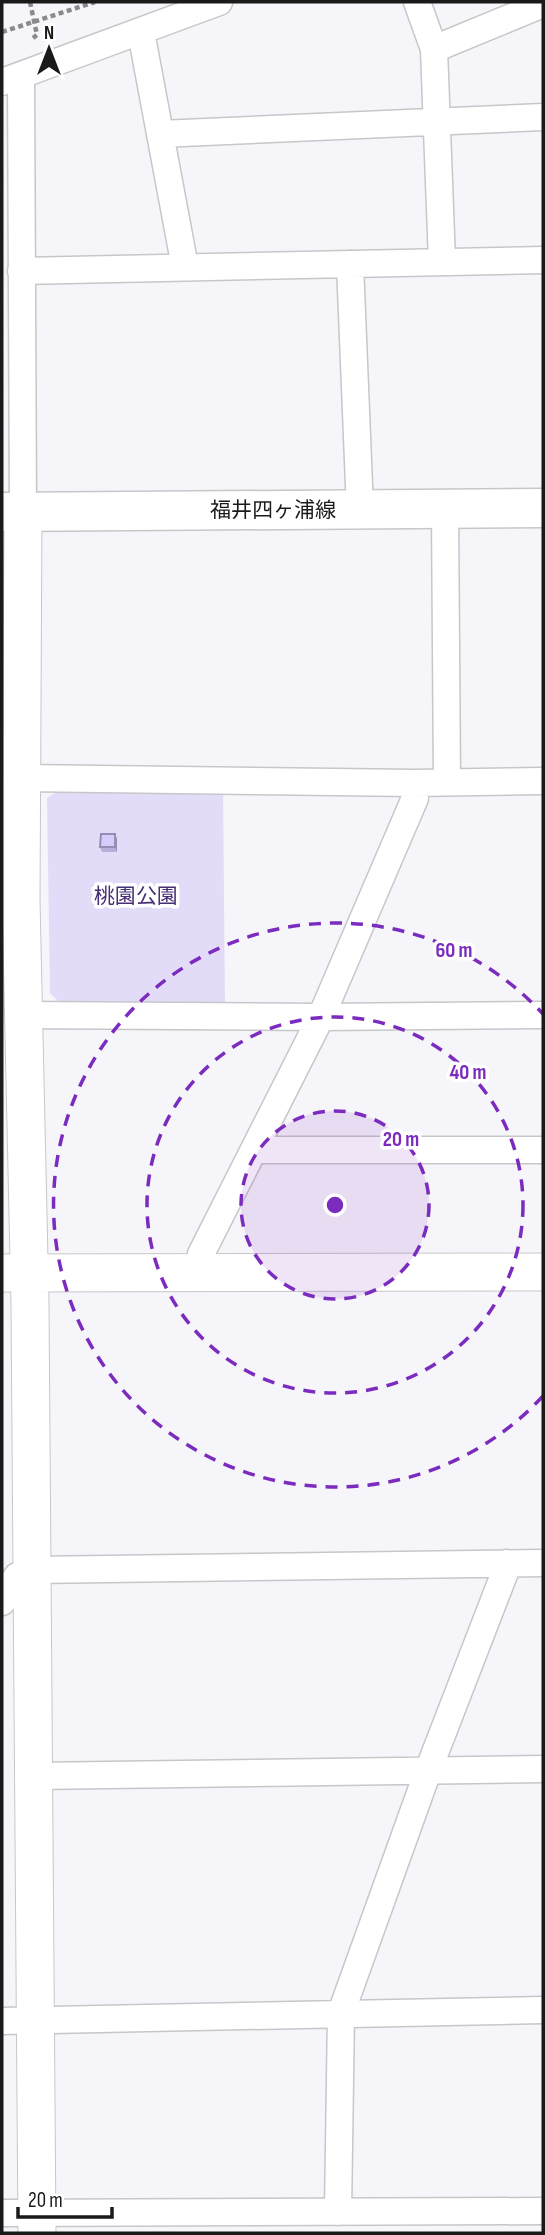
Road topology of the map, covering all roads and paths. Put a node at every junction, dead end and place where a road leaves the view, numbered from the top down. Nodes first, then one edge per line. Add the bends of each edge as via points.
1 (30, 2) edge
2 (95, 2) edge
3 (219, 2) edge
4 (416, 2) edge
5 (543, 4) edge
6 (33, 21) junction
7 (2, 32) edge
8 (141, 32) junction
9 (435, 49) junction
10 (11, 79) edge
11 (543, 117) edge
12 (437, 122) junction
13 (160, 134) junction
14 (543, 260) edge
15 (442, 262) junction
16 (350, 264) junction
17 (185, 268) junction
18 (21, 271) junction
19 (543, 508) edge
20 (360, 510) junction
21 (445, 510) junction
22 (12, 512) edge
23 (11, 660) edge
24 (22, 778) junction
25 (543, 781) edge
26 (447, 782) junction
27 (414, 783) junction
28 (11, 900) edge
29 (22, 1014) junction
30 (543, 1015) edge
31 (321, 1017) junction
32 (256, 1147) junction
33 (543, 1150) edge
34 (543, 1272) edge
35 (15, 1273) edge
36 (201, 1273) junction
37 (506, 1563) junction
38 (543, 1563) edge
39 (32, 1570) junction
40 (2, 1602) edge
41 (543, 1769) edge
42 (428, 1771) junction
43 (33, 1776) junction
44 (543, 2010) edge
45 (341, 2013) junction
46 (19, 2021) edge
47 (543, 2211) edge
48 (338, 2212) junction
49 (25, 2220) edge

1 - 6 path
2 - 6 path
3 - 8 street
4 - 9 street
5 - 9 street
6 - 7 path
8 - 10 street
8 - 13 street
9 - 12 street
10 - 18 street
11 - 12 street
12 - 13 street
12 - 15 street
13 - 17 street
14 - 15 street
15 - 16 street
16 - 17 street
16 - 20 street
17 - 18 street
18 - 22 street
19 - 21 main road, 福井四ヶ浦線
20 - 21 main road, 福井四ヶ浦線
20 - 22 main road, 福井四ヶ浦線
21 - 26 street
22 - 23 street
23 - 24 street
24 - 27 street
24 - 28 street
25 - 26 street
26 - 27 street
27 - 31 street via 415,798
28 - 29 street
29 - 31 street
29 - 35 street
30 - 31 street
31 - 32 street
32 - 33 street
32 - 36 street via 201,1254
34 - 36 street
35 - 36 street
35 - 39 street
37 - 38 street
37 - 39 street
37 - 42 street
39 - 40 street via 16,1576
39 - 43 street
41 - 42 street
42 - 43 street
42 - 45 street
43 - 46 street
44 - 45 street
45 - 46 street
45 - 48 street
46 - 49 street
47 - 48 street
48 - 49 street

